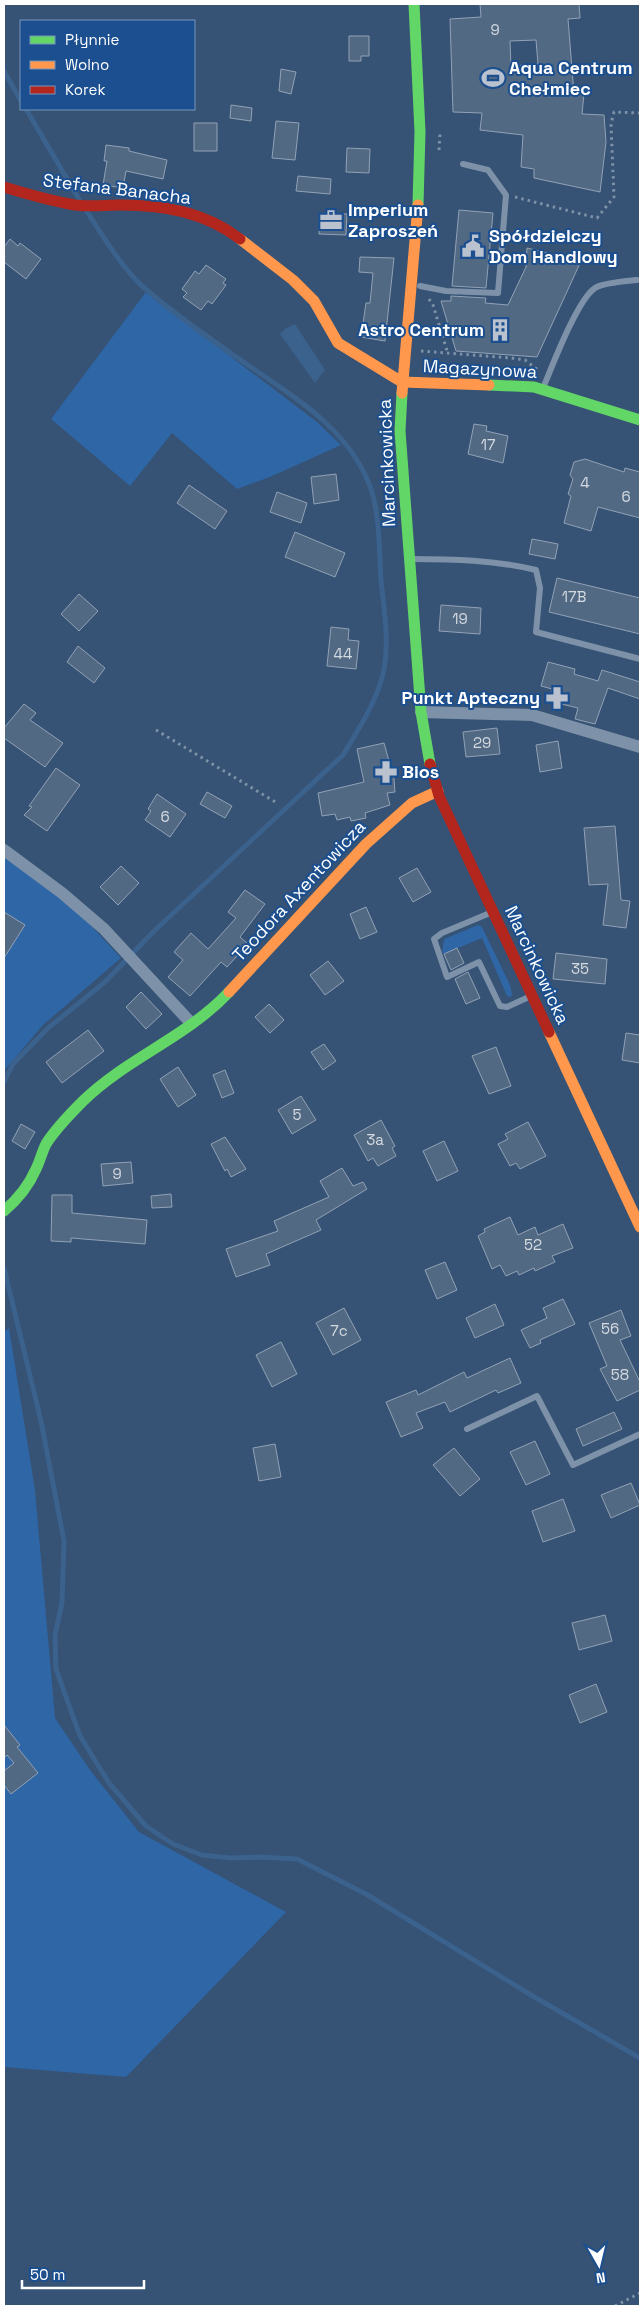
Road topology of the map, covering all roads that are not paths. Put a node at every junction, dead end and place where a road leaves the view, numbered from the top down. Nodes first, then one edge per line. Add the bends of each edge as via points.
1 (414, 4) edge
2 (463, 164) dead end
3 (4, 188) edge
4 (637, 280) dead end
5 (420, 286) road end
6 (402, 382) junction
7 (542, 389) junction
8 (640, 420) edge
9 (409, 559) junction
10 (640, 659) edge
11 (422, 712) junction
12 (640, 747) edge
13 (438, 791) junction
14 (4, 850) edge
15 (493, 912) junction
16 (532, 996) junction
17 (191, 1023) junction
18 (4, 1211) edge
19 (640, 1227) edge
20 (467, 1429) dead end
21 (640, 1434) edge

1 - 6 street, Marcinkowicka via 420,171
2 - 5 lane via 488,170 506,195 498,293 446,291
3 - 6 street, Stefana Banacha via 76,205 139,205 183,210 223,226 293,280 314,301 338,342
4 - 7 lane via 596,287 588,294
6 - 7 street, Magazynowa
6 - 9 street, Marcinkowicka via 400,431
7 - 8 street, Magazynowa
9 - 10 lane via 508,563 536,570 540,588 536,632
9 - 11 street, Marcinkowicka
11 - 12 street via 532,715
11 - 13 street, Marcinkowicka via 427,755
13 - 15 street, Marcinkowicka
13 - 17 street, Teodora Axentowicza via 412,803 396,816 362,848 212,1010
14 - 17 street via 104,929
15 - 16 street, Marcinkowicka
15 - 16 lane via 434,939 447,977 479,962 500,1006 507,1007
16 - 19 street, Marcinkowicka via 632,1202
17 - 18 street, Teodora Axentowicza via 104,1081 82,1102 52,1138 15,1202
20 - 21 lane via 537,1396 573,1466

